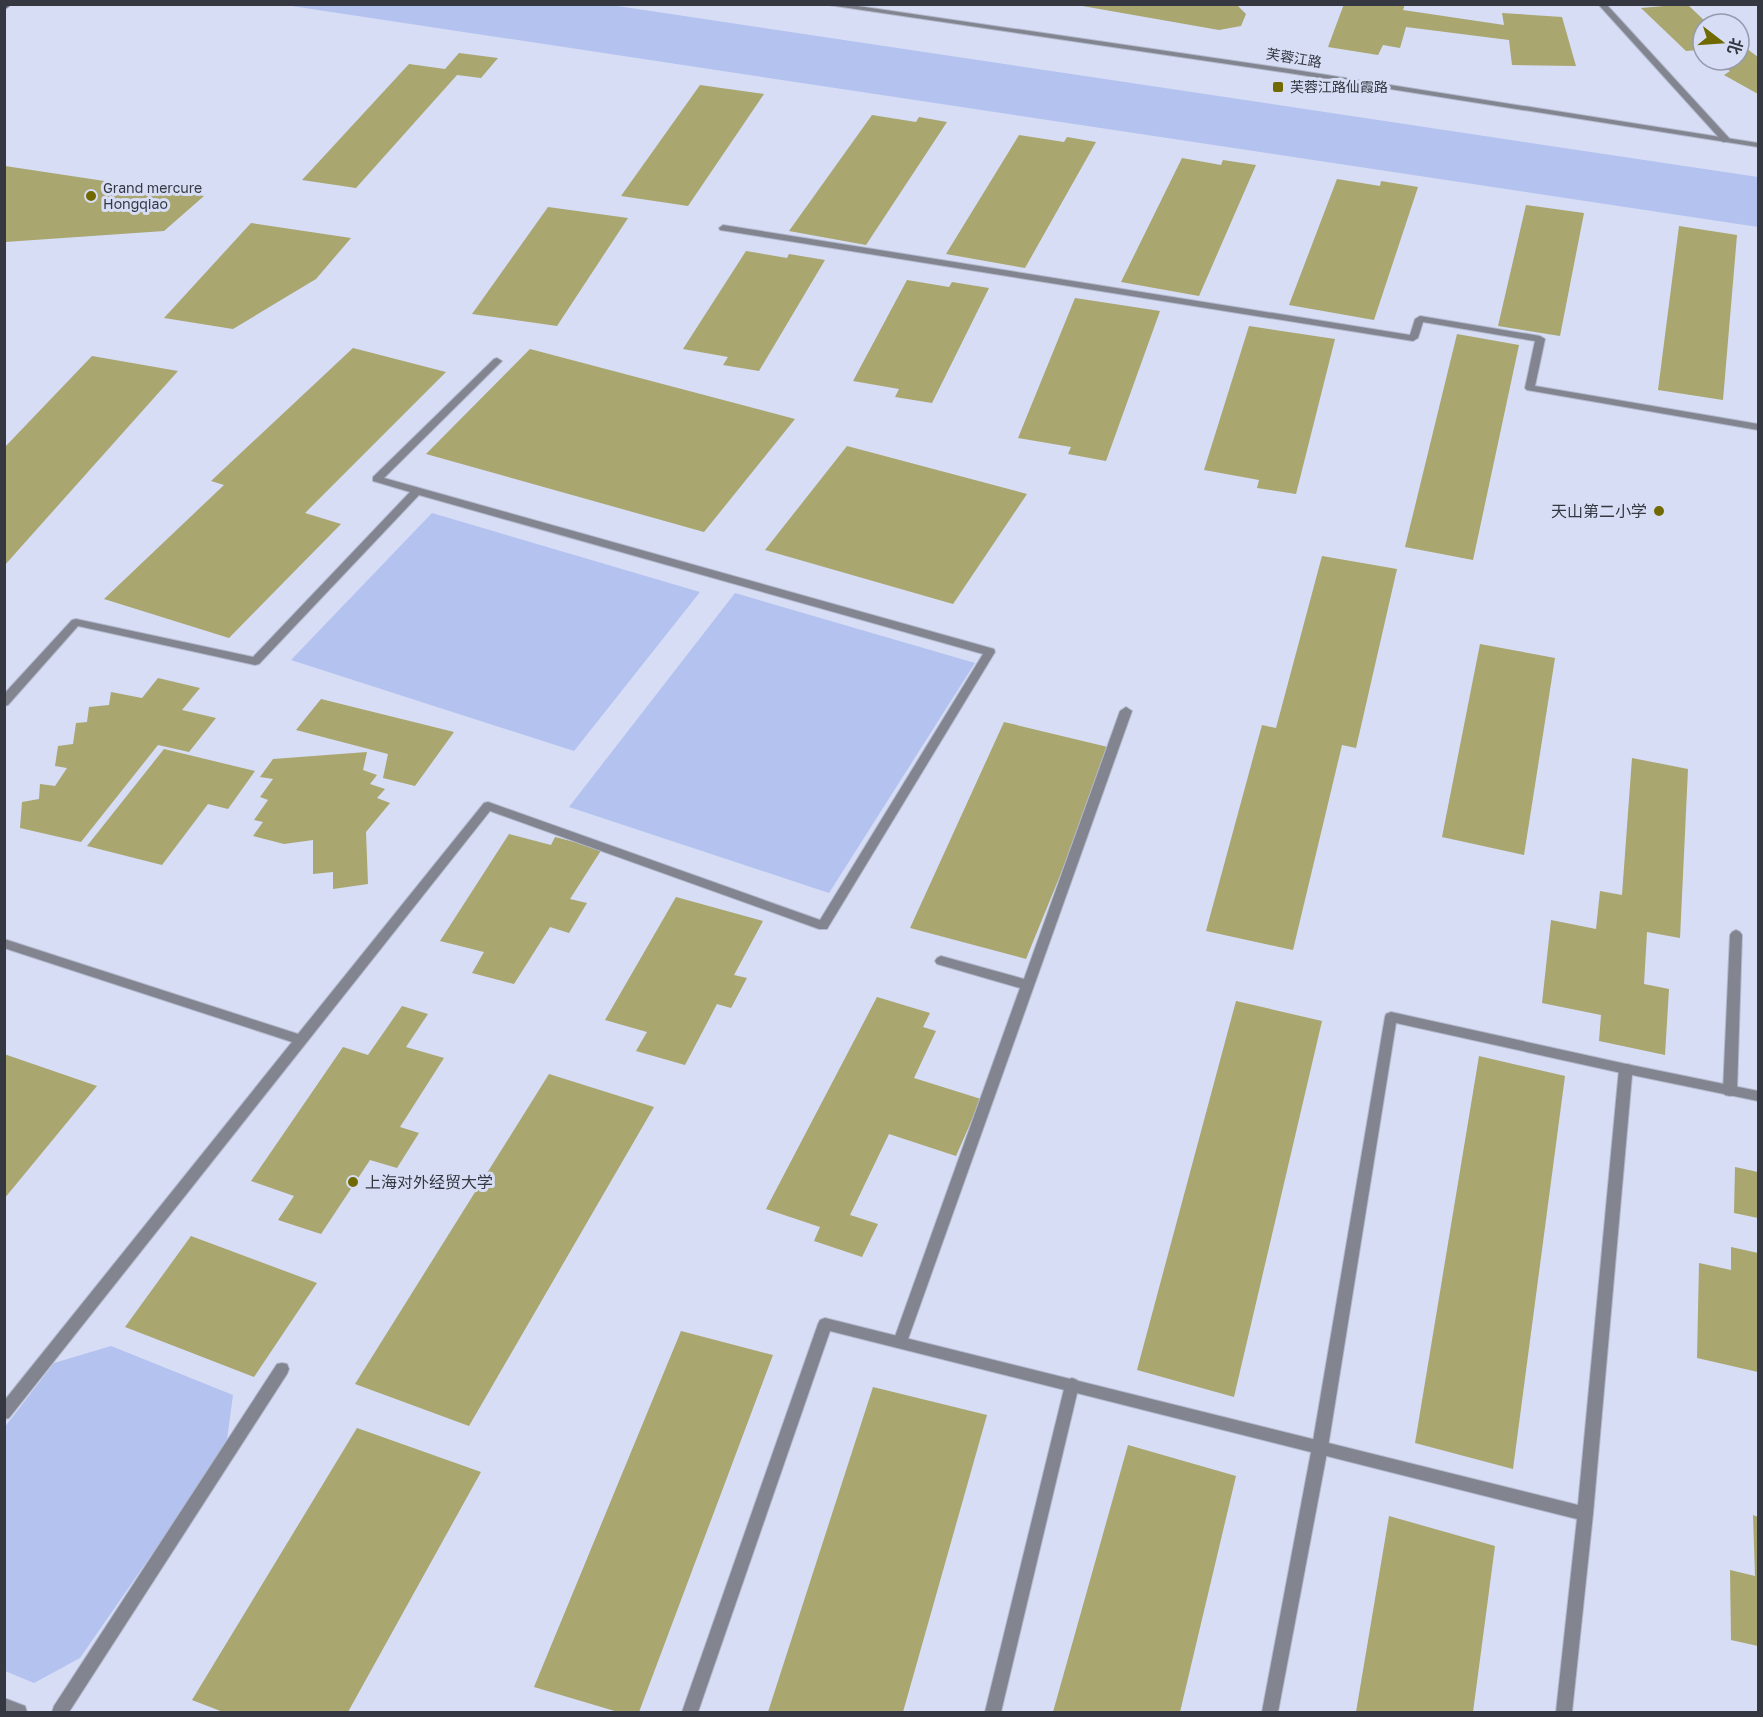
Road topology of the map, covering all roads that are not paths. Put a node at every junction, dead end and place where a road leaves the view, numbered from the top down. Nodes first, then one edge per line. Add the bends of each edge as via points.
1 (9, 4) edge
2 (825, 4) edge
3 (1601, 4) edge
4 (4, 8) edge
5 (1726, 141) junction
6 (1758, 145) edge
7 (723, 228) dead end
8 (497, 360) dead end
9 (1758, 427) edge
10 (417, 491) junction
11 (4, 702) edge
12 (1126, 711) dead end
13 (1736, 935) dead end
14 (4, 943) edge
15 (940, 961) dead end
16 (1027, 985) junction
17 (300, 1040) junction
18 (1626, 1069) junction
19 (1730, 1090) junction
20 (1758, 1096) edge
21 (900, 1342) junction
22 (282, 1369) dead end
23 (1072, 1385) junction
24 (4, 1413) edge
25 (1320, 1448) junction
26 (1585, 1514) junction
27 (4, 1706) edge
28 (19, 1713) edge
29 (60, 1713) edge
30 (690, 1713) edge
31 (993, 1713) edge
32 (1270, 1713) edge
33 (1564, 1713) edge

1 - 4 main road
2 - 5 street, 芙蓉江路 via 1277,69
3 - 5 street
5 - 6 street, 芙蓉江路
7 - 9 street via 1413,338 1420,319 1540,339 1530,388
8 - 10 street via 377,478
10 - 11 street via 255,661 76,622
10 - 17 street via 990,652 823,926 488,806
12 - 16 street
13 - 19 street
14 - 17 street
15 - 16 street
16 - 21 street
17 - 24 street
18 - 19 street
18 - 25 street via 1391,1017
18 - 26 street
19 - 20 street
21 - 23 street
21 - 30 street via 825,1324
22 - 29 street
23 - 25 street
23 - 31 street
25 - 26 street
25 - 32 street
26 - 33 street
27 - 28 street

